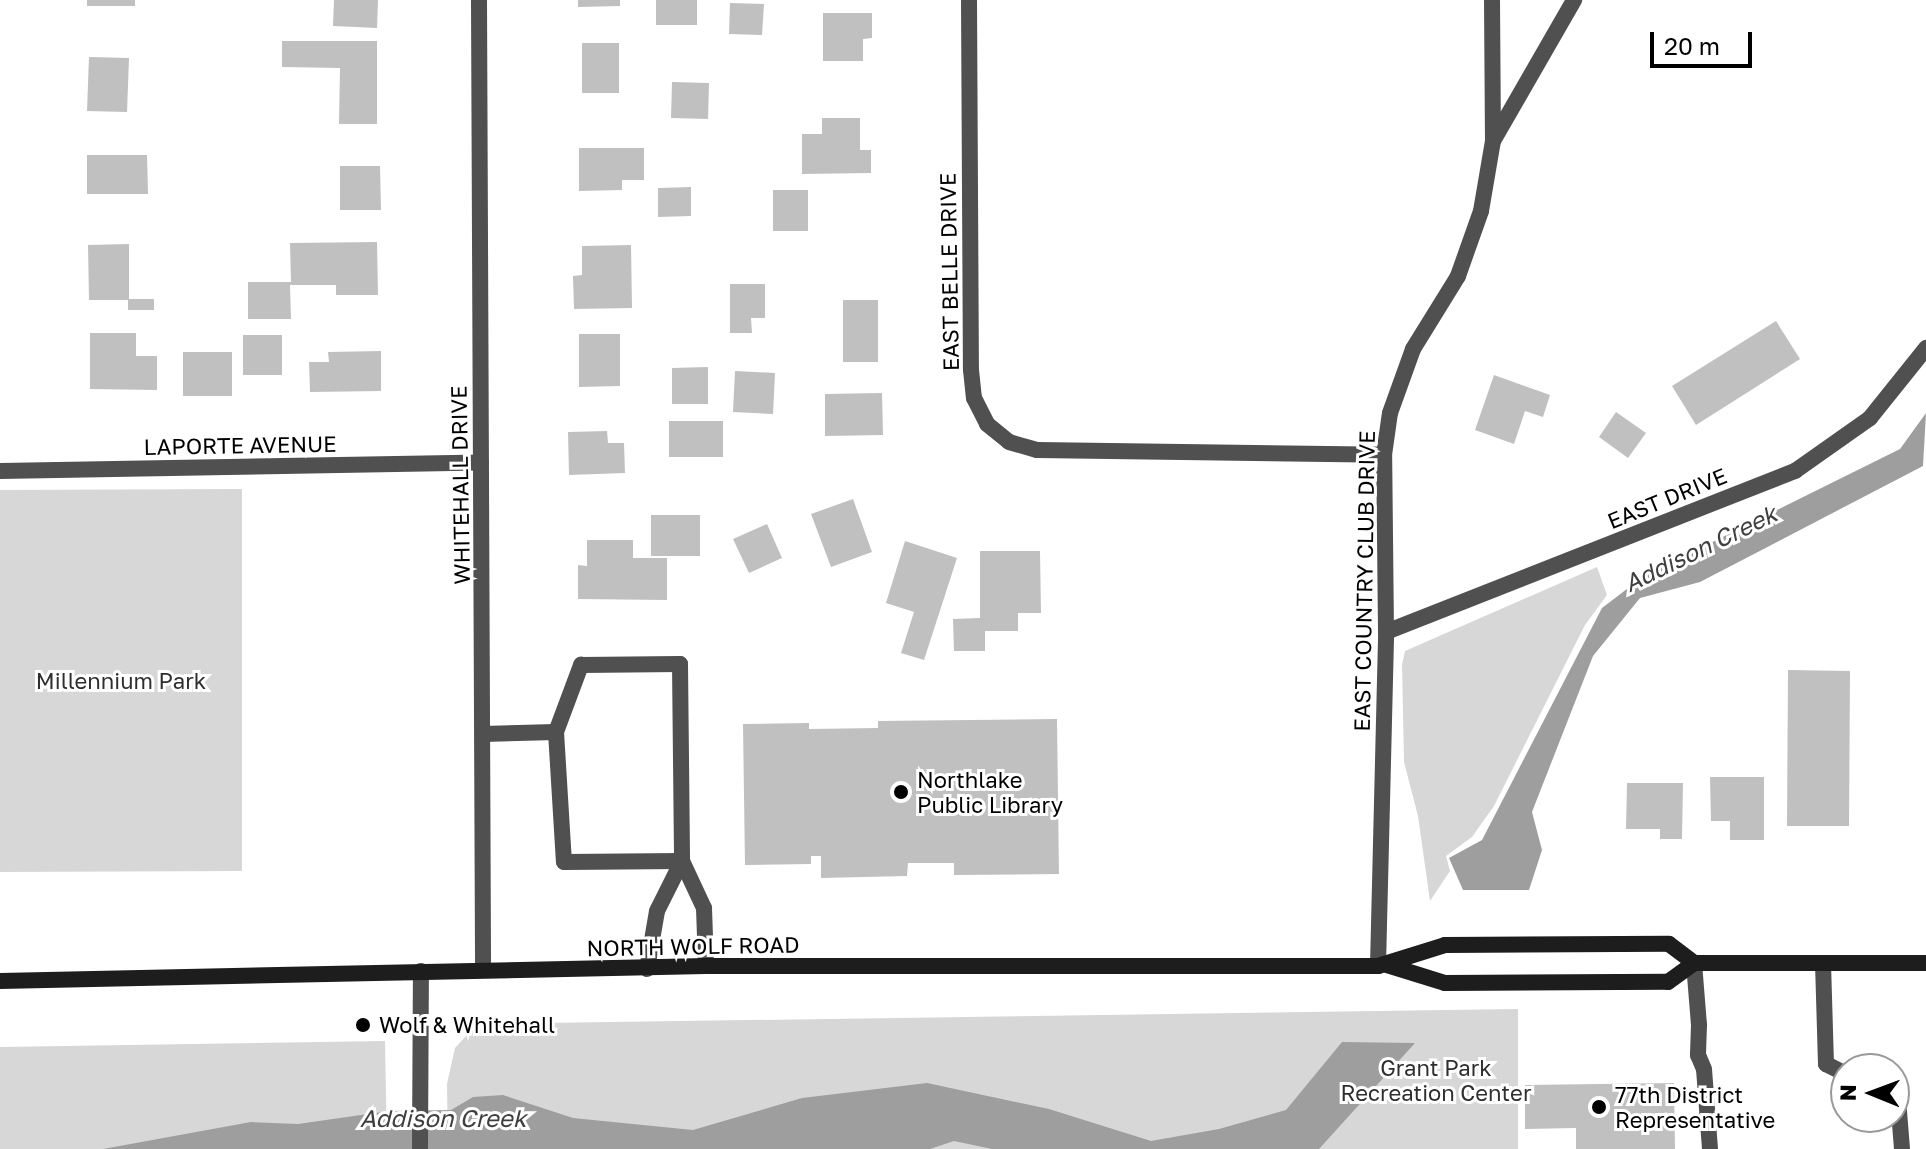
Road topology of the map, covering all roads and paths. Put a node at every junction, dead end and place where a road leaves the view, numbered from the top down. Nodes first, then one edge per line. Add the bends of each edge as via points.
1 (479, 0) edge
2 (969, 0) edge
3 (1492, 0) edge
4 (1574, 0) edge
5 (1493, 141) junction
6 (1926, 348) edge
7 (1384, 455) junction
8 (481, 463) junction
9 (0, 471) edge
10 (1386, 632) junction
11 (556, 732) junction
12 (483, 734) junction
13 (682, 861) junction
14 (1694, 963) junction
15 (1823, 963) junction
16 (1926, 963) edge
17 (1382, 965) junction
18 (706, 966) junction
19 (647, 969) junction
20 (483, 970) junction
21 (421, 971) junction
22 (0, 981) edge
23 (1830, 1066) edge
24 (420, 1149) edge
25 (1710, 1149) edge

1 - 8 street, WHITEHALL DRIVE
2 - 7 street, EAST BELLE DRIVE via 971,370 974,398 987,424 1009,442 1037,450
3 - 5 street
4 - 5 street, EAST COUNTRY CLUB DRIVE
5 - 7 street, EAST COUNTRY CLUB DRIVE via 1481,211 1458,276 1413,349 1400,381
6 - 10 street, EAST DRIVE via 1870,418 1795,471
7 - 10 street, EAST COUNTRY CLUB DRIVE
8 - 9 street, LAPORTE AVENUE
8 - 12 street, WHITEHALL DRIVE
10 - 17 street, EAST COUNTRY CLUB DRIVE
11 - 12 street
11 - 13 street via 564,862
11 - 13 street via 581,665 680,664
12 - 20 street, WHITEHALL DRIVE
13 - 18 street via 704,908
13 - 19 street via 657,911
14 - 15 main road, NORTH WOLF ROAD
14 - 17 main road, NORTH WOLF ROAD via 1668,982 1445,983
14 - 17 main road, NORTH WOLF ROAD via 1669,944 1445,945
14 - 25 street
15 - 16 main road, NORTH WOLF ROAD
15 - 23 street
17 - 18 main road, NORTH WOLF ROAD
18 - 19 main road, NORTH WOLF ROAD
19 - 20 main road, NORTH WOLF ROAD
20 - 21 main road, NORTH WOLF ROAD
21 - 22 main road, NORTH WOLF ROAD
21 - 24 street

